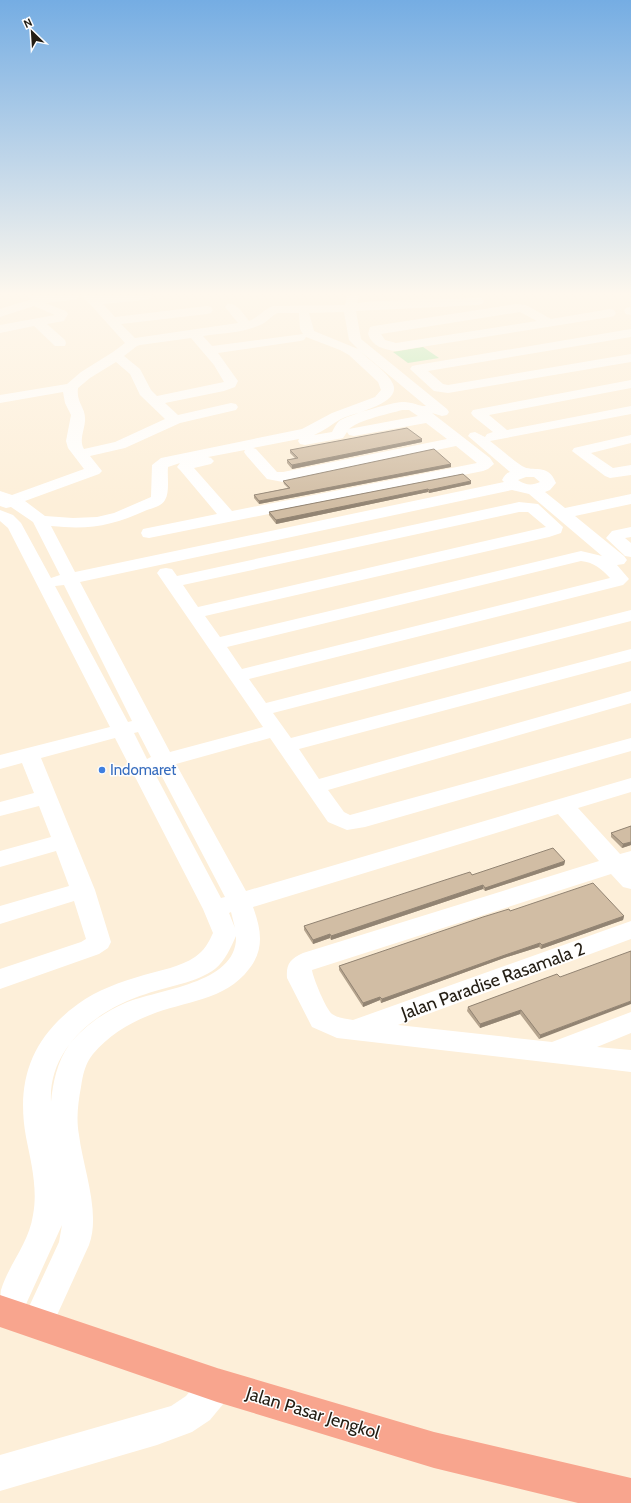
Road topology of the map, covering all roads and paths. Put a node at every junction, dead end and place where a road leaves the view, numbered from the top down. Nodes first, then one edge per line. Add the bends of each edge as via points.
1 (99, 366) edge
2 (128, 366) edge
3 (220, 366) edge
4 (368, 366) edge
5 (385, 366) edge
6 (432, 366) edge
7 (583, 366) edge
8 (417, 369) junction
9 (393, 373) junction
10 (631, 384) edge
11 (71, 386) junction
12 (0, 399) edge
13 (154, 401) junction
14 (231, 407) dead end
15 (631, 410) edge
16 (429, 412) junction
17 (175, 420) junction
18 (505, 435) junction
19 (631, 438) edge
20 (480, 440) junction
21 (459, 441) junction
22 (251, 452) junction
23 (80, 454) junction
24 (631, 470) edge
25 (517, 479) junction
26 (631, 499) edge
27 (3, 504) edge
28 (562, 514) junction
29 (228, 517) junction
30 (40, 520) junction
31 (631, 532) edge
32 (149, 533) dead end
33 (631, 552) edge
34 (631, 572) edge
35 (70, 578) junction
36 (46, 584) junction
37 (194, 612) junction
38 (631, 615) edge
39 (216, 644) junction
40 (631, 655) edge
41 (237, 676) junction
42 (631, 697) edge
43 (261, 710) junction
44 (144, 724) junction
45 (120, 730) junction
46 (280, 738) junction
47 (631, 744) edge
48 (29, 754) junction
49 (165, 761) junction
50 (0, 762) edge
51 (140, 768) junction
52 (631, 785) edge
53 (314, 787) junction
54 (46, 797) junction
55 (563, 806) junction
56 (0, 809) edge
57 (63, 841) junction
58 (0, 859) edge
59 (626, 868) edge
60 (83, 890) junction
61 (227, 905) junction
62 (0, 915) edge
63 (631, 930) edge
64 (0, 979) edge
65 (631, 1022) edge
66 (354, 1031) junction
67 (553, 1052) junction
68 (631, 1061) edge
69 (14, 1316) edge
70 (217, 1385) junction
71 (0, 1473) edge
72 (591, 1496) edge
73 (631, 1497) edge

1 - 11 street
2 - 13 street via 135,372 145,392
3 - 13 street via 231,381 230,384
4 - 30 street via 386,383 387,393 380,400 337,416 306,433 166,461 160,465 157,500 120,516 85,524
5 - 9 street
6 - 8 street
7 - 8 street via 448,389 439,388
8 - 9 street
9 - 16 street
10 - 18 street via 478,413
11 - 12 street
11 - 23 street via 70,400 78,419 73,444
13 - 17 street
14 - 17 street
15 - 18 street
16 - 20 street
16 - 21 street
16 - 22 street via 412,406 401,406 356,419 343,426 338,435
17 - 23 street via 120,445
18 - 20 street
19 - 24 street via 580,450 610,473
20 - 25 street
21 - 22 street via 283,477 272,476
21 - 29 street via 486,464
22 - 29 street via 185,466
23 - 27 street via 94,471
25 - 28 street via 537,473 548,480 546,485 532,489
25 - 35 street
26 - 28 street
27 - 30 street via 31,511
27 - 36 street via 7,518 15,526
28 - 34 street
29 - 32 street
30 - 35 street
31 - 33 street via 614,538
35 - 36 street
35 - 44 street
36 - 45 street
37 - 37 street via 169,578 519,506 532,508 555,527 549,532
37 - 39 street
38 - 43 street
39 - 41 street
39 - 41 street via 581,556 597,559 620,579
40 - 46 street
41 - 43 street
42 - 53 street
43 - 46 street
44 - 45 street
44 - 49 street
45 - 48 street
45 - 51 street
46 - 49 street
46 - 53 street
47 - 53 street via 357,822 347,823 336,817
48 - 50 street
48 - 54 street
49 - 51 street
49 - 61 street
51 - 61 street
52 - 55 street
54 - 56 street
54 - 57 street
55 - 59 street
55 - 61 street
57 - 58 street
57 - 60 street
59 - 66 street via 302,964 299,969 300,978 321,1020 337,1028
60 - 62 street
60 - 64 street via 99,942 90,948
61 - 69 street via 248,930 248,945 236,971 212,986 141,1007 121,1017 102,1029 79,1053 68,1073 64,1133 78,1216 76,1238
63 - 66 street, Jalan Paradise Rasamala 2
65 - 67 street
66 - 67 street
67 - 68 street
69 - 70 main road, Jalan Pasar Jengkol
70 - 71 street via 198,1408 180,1420
70 - 72 main road, Jalan Pasar Jengkol
72 - 73 main road, Jalan Pasar Jengkol

